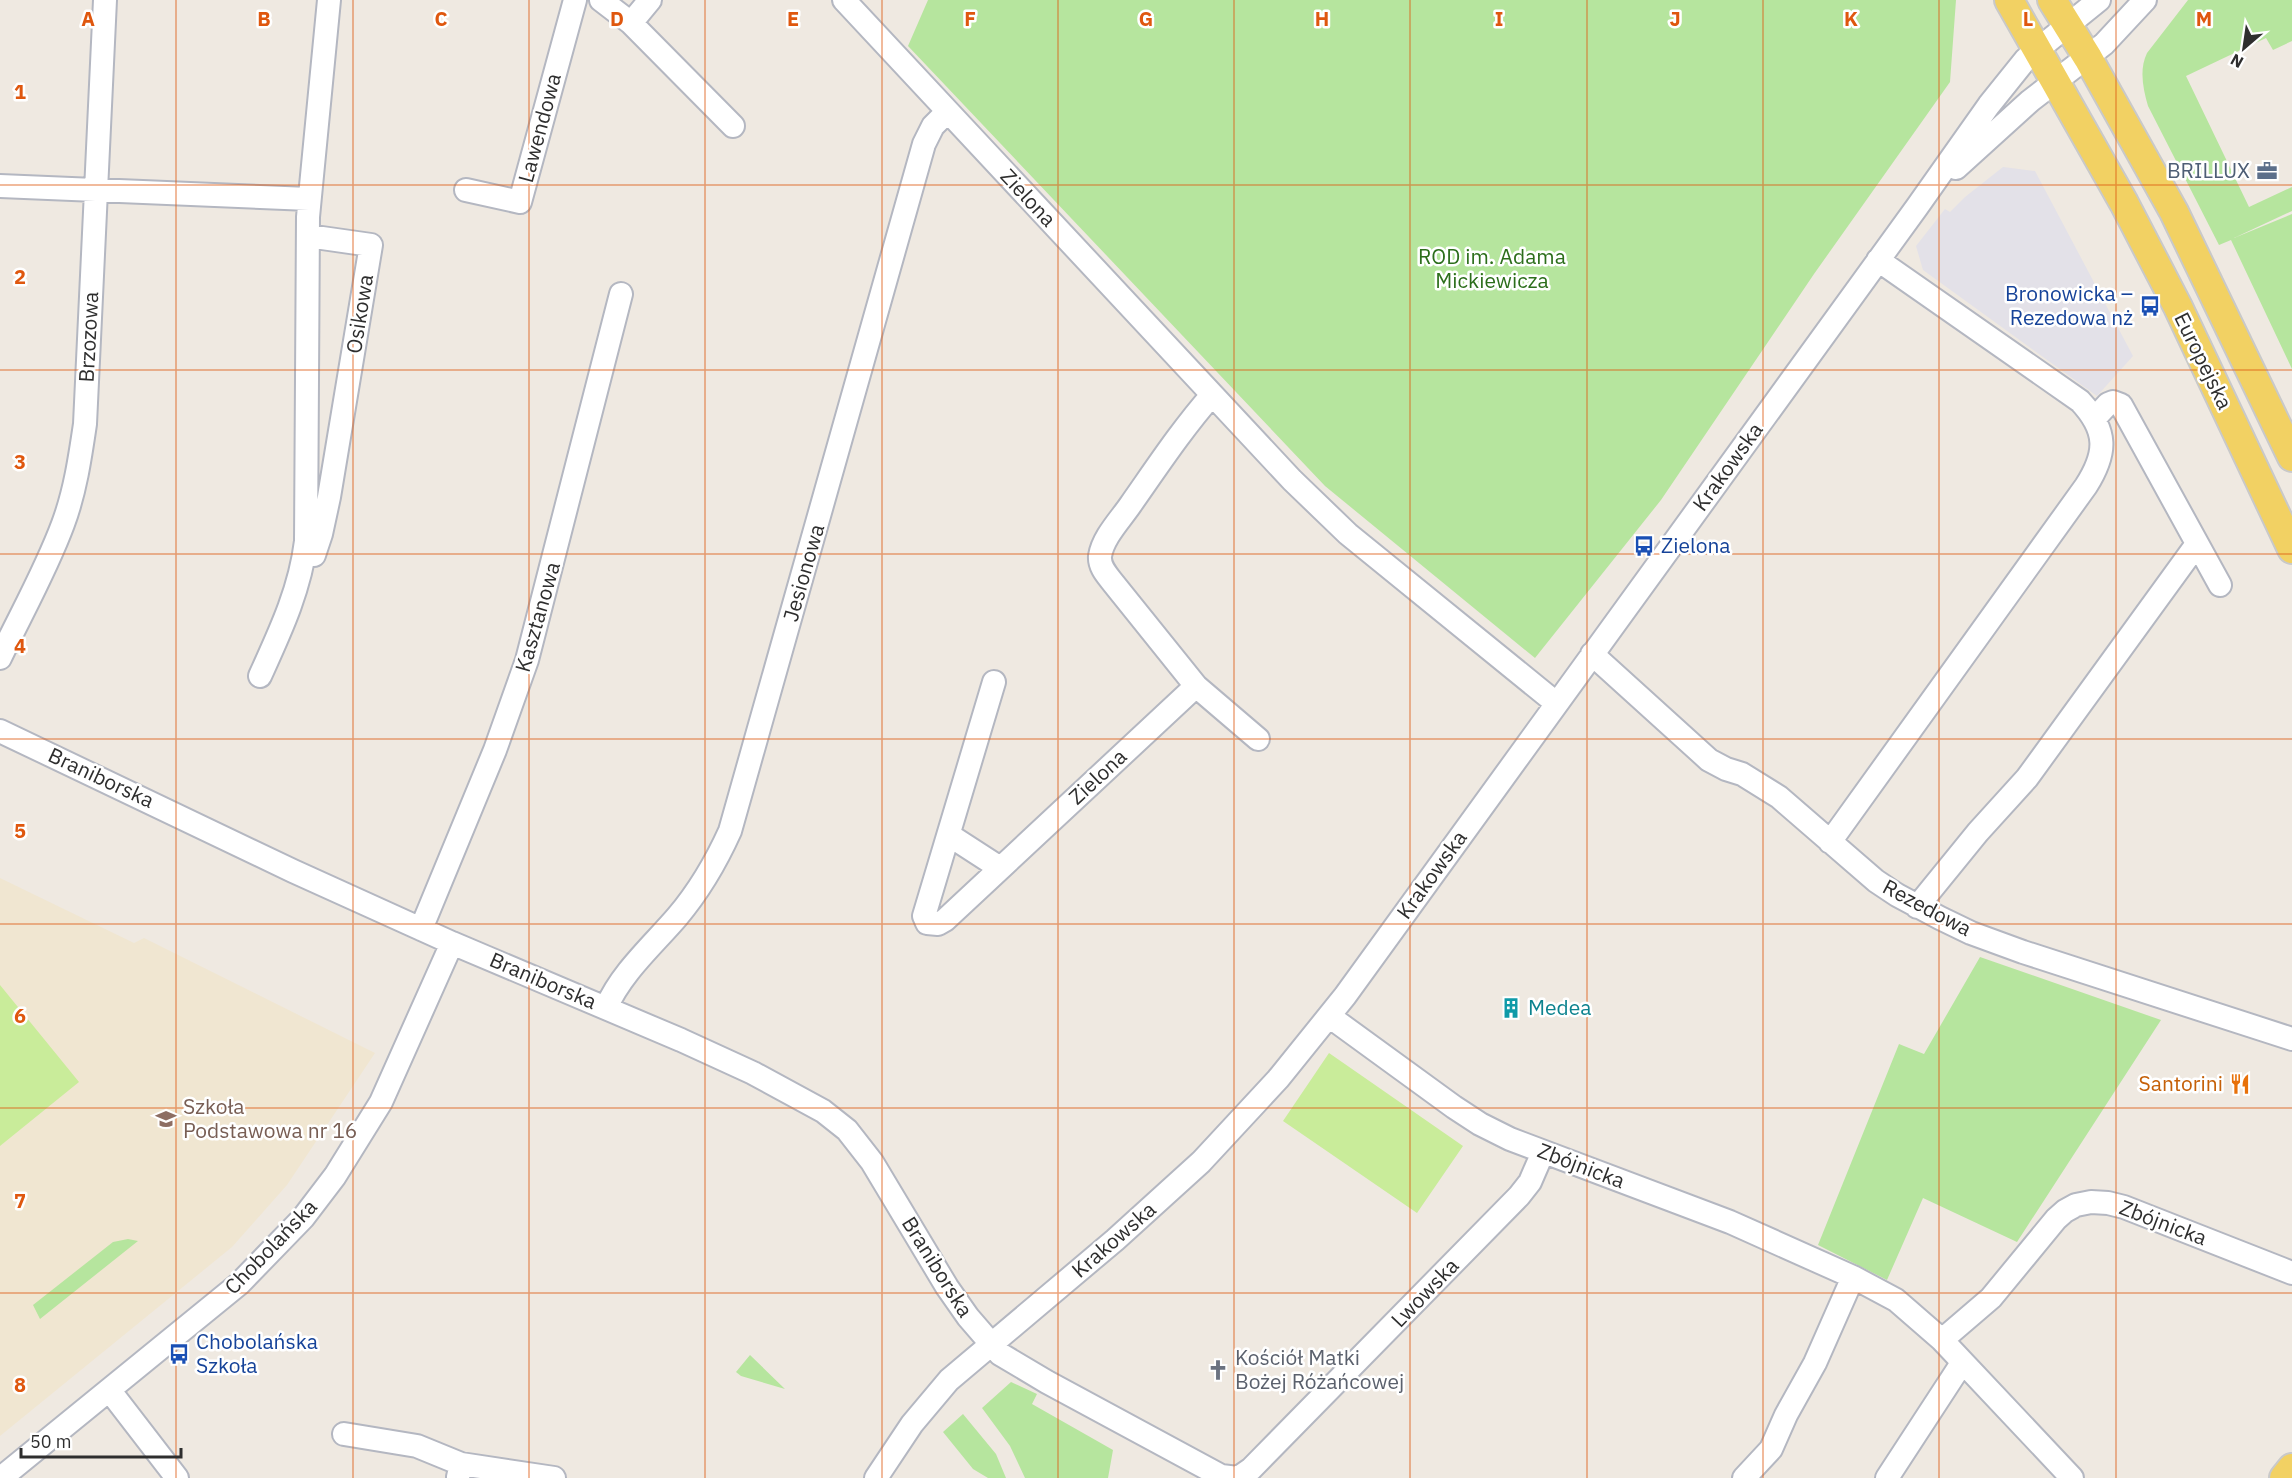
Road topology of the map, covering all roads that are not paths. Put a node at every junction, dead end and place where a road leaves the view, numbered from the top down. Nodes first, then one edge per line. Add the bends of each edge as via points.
1 (105, 0) edge
2 (329, 0) edge
3 (574, 0) edge
4 (601, 0) edge
5 (650, 0) edge
6 (844, 0) edge
7 (2009, 0) edge
8 (2052, 0) edge
9 (2099, 0) edge
10 (2145, 0) edge
11 (631, 23) junction
12 (2067, 25) junction
13 (2036, 50) junction
14 (2088, 58) junction
15 (2055, 82) junction
16 (946, 112) junction
17 (733, 126) dead end
18 (0, 186) edge
19 (97, 189) junction
20 (466, 190) dead end
21 (309, 199) junction
22 (1917, 207) junction
23 (308, 236) junction
24 (1878, 260) junction
25 (621, 294) dead end
26 (1212, 395) junction
27 (2094, 419) junction
28 (308, 442) junction
29 (338, 446) junction
30 (2292, 457) edge
31 (2197, 544) junction
32 (2292, 549) edge
33 (2220, 585) dead end
34 (291, 608) junction
35 (1592, 654) junction
36 (0, 658) edge
37 (260, 676) dead end
38 (994, 682) dead end
39 (1196, 686) junction
40 (1556, 703) junction
41 (0, 731) edge
42 (1258, 739) dead end
43 (949, 835) junction
44 (1830, 842) junction
45 (1000, 868) junction
46 (1917, 907) junction
47 (421, 928) junction
48 (452, 943) junction
49 (606, 1008) junction
50 (1329, 1016) junction
51 (2292, 1039) edge
52 (1544, 1152) junction
53 (2292, 1273) edge
54 (1853, 1277) junction
55 (1941, 1340) junction
56 (991, 1344) junction
57 (1962, 1363) junction
58 (110, 1390) junction
59 (344, 1434) dead end
60 (2292, 1468) edge
61 (459, 1471) edge
62 (1, 1478) edge
63 (177, 1478) edge
64 (554, 1478) edge
65 (876, 1478) edge
66 (1744, 1478) edge
67 (1887, 1478) edge
68 (2072, 1478) edge
69 (2284, 1478) edge

1 - 19 street, Brzozowa
2 - 21 street, Osikowa
3 - 20 street, Lawendowa via 520,202
4 - 11 street
5 - 11 street
6 - 16 street, Zielona
7 - 13 main road
8 - 12 main road
9 - 12 street, Krakowska
10 - 14 street, Krakowska
11 - 17 street
12 - 13 street, Krakowska
12 - 14 main road
13 - 15 main road
13 - 22 street, Krakowska via 1989,105
14 - 15 street, Krakowska
14 - 30 main road, Europejska via 2174,212
15 - 22 street, Krakowska via 1989,137
15 - 32 main road, Europejska via 2168,289
16 - 26 street, Zielona
16 - 49 street, Jesionowa via 924,144 730,831 692,897 618,986
18 - 19 street
19 - 21 street
19 - 36 street, Brzozowa via 84,424 77,471 63,524
21 - 23 street, Osikowa
22 - 24 street, Krakowska
23 - 28 street, Osikowa
23 - 29 street, Osikowa via 371,244
24 - 27 street via 2080,401
24 - 35 street, Krakowska
25 - 47 street, Kasztanowa via 527,660 495,750
26 - 39 street via 1112,531 1100,558 1102,568
26 - 40 street, Zielona via 1348,534
27 - 31 street via 2108,404 2121,405
27 - 44 street via 2102,449 2096,470
28 - 29 street
28 - 34 street, Osikowa via 306,541
29 - 34 street, Osikowa via 320,540
31 - 33 street
31 - 46 street via 2027,778
34 - 37 street, Osikowa
35 - 40 street, Krakowska
35 - 44 street, Rezedowa via 1708,760 1779,797
38 - 43 street, Zielona
39 - 42 street
39 - 45 street, Zielona
40 - 50 street, Krakowska
41 - 47 street, Braniborska
43 - 45 street
43 - 45 street, Zielona via 924,916 927,923 945,920
44 - 46 street, Rezedowa via 1876,881
46 - 51 street, Rezedowa via 2013,948
47 - 48 street, Braniborska
48 - 49 street, Braniborska
48 - 58 street, Chobolańska via 381,1102 319,1198 239,1284
49 - 56 street, Braniborska via 753,1073 823,1111 847,1130 872,1162 946,1287
50 - 52 street, Zbójnicka via 1480,1124
50 - 56 street, Krakowska via 1272,1087 1201,1162
52 - 54 street, Zbójnicka via 1730,1222
52 - 56 street, Lwowska via 1520,1196 1301,1420 1238,1478 1214,1473 1013,1364
53 - 55 street, Zbójnicka via 2124,1207 2108,1203 2076,1205 2056,1219 1990,1298
54 - 55 street, Zbójnicka via 1896,1300
54 - 66 street via 1771,1449
55 - 57 street, Zbójnicka
56 - 65 street, Krakowska via 936,1395
57 - 67 street
57 - 68 street, Zbójnicka
58 - 62 street, Chobolańska
58 - 63 street
59 - 61 street via 417,1446
60 - 69 main road
61 - 64 street

